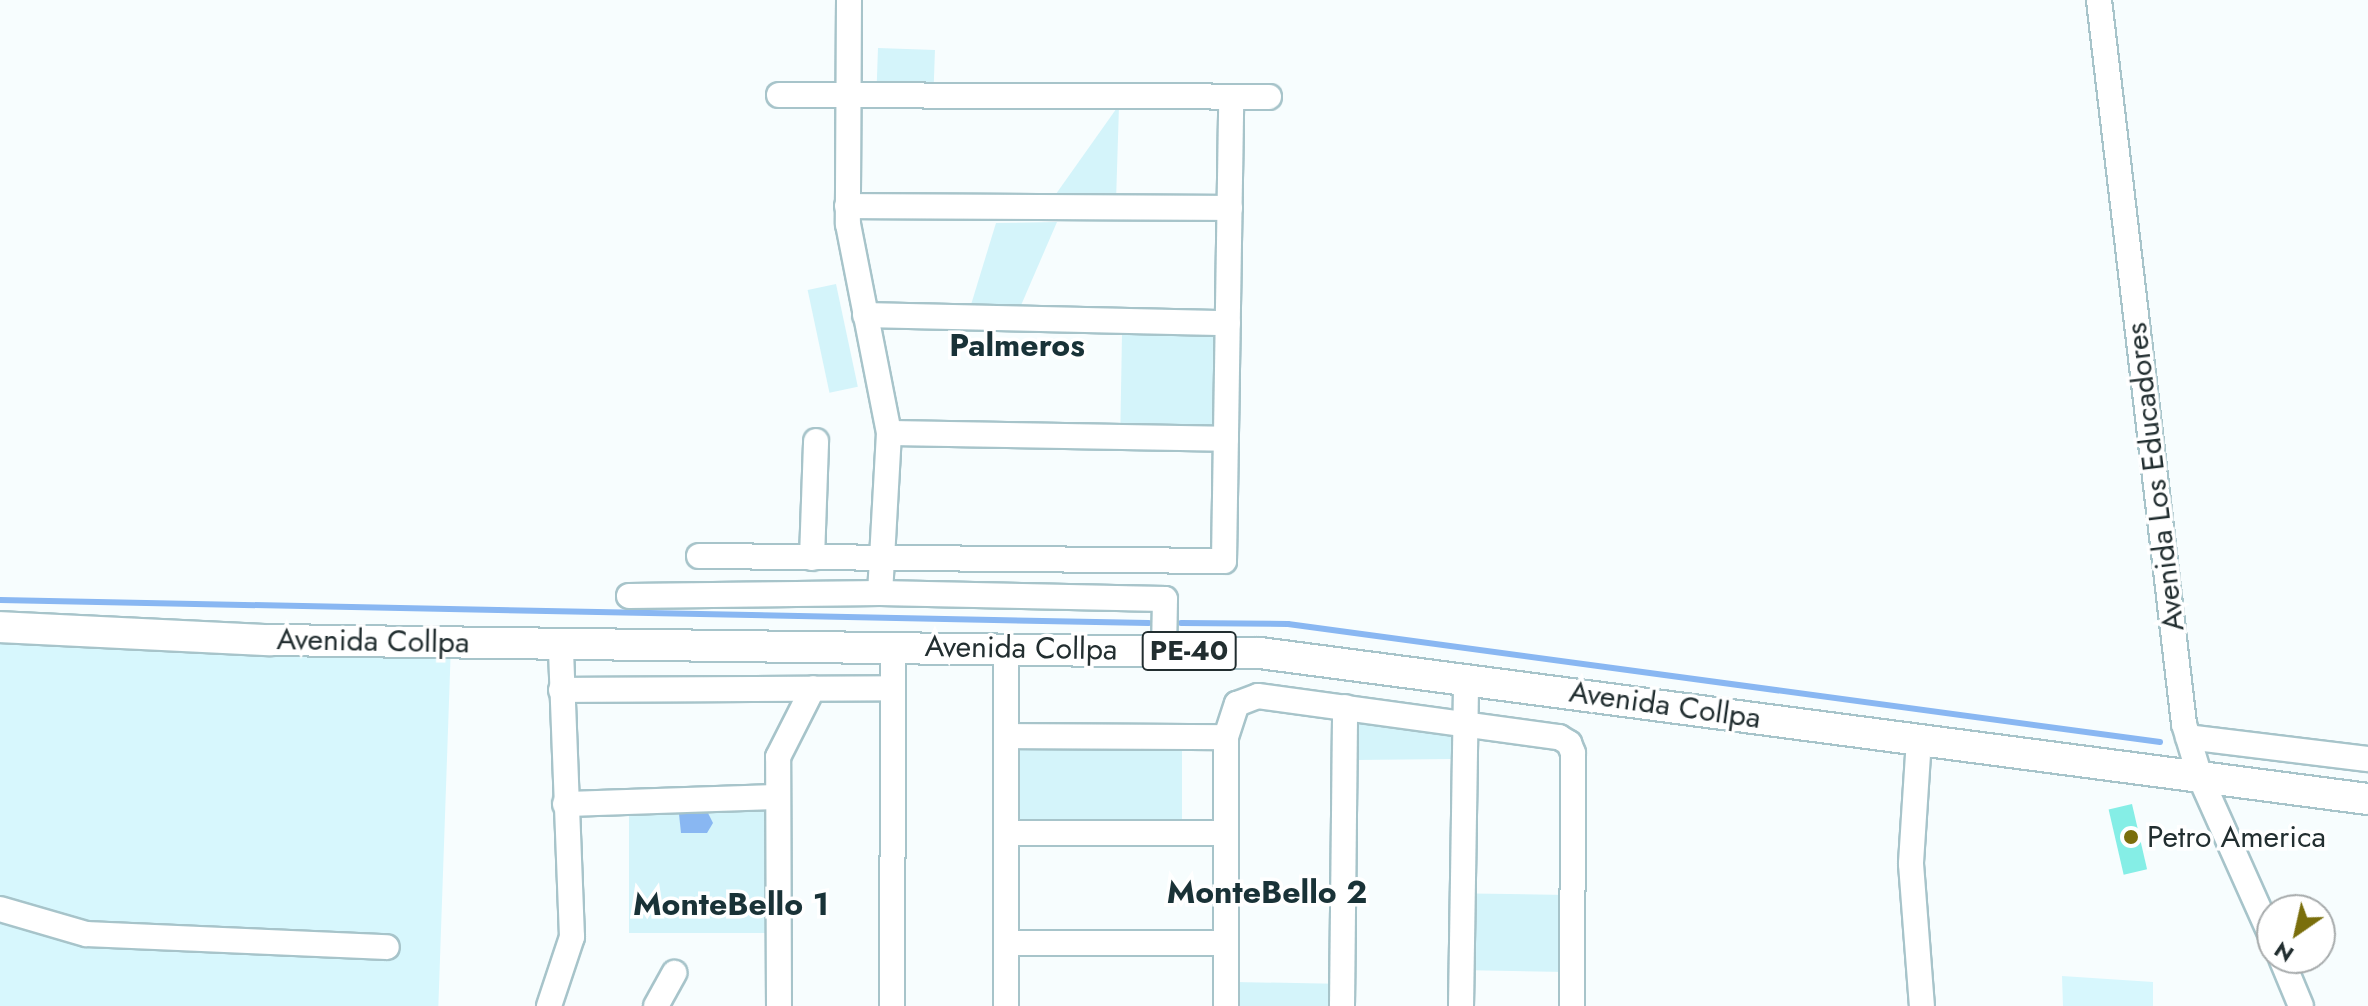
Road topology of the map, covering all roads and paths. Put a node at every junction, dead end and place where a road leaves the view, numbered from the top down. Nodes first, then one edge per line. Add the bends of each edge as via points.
1 (849, 0) edge
2 (2099, 0) edge
3 (779, 95) dead end
4 (849, 96) junction
5 (1269, 97) dead end
6 (1231, 98) junction
7 (847, 206) junction
8 (1230, 208) junction
9 (865, 315) junction
10 (1228, 323) junction
11 (889, 433) junction
12 (1226, 439) junction
13 (816, 441) dead end
14 (699, 556) dead end
15 (812, 558) junction
16 (880, 560) junction
17 (880, 593) junction
18 (629, 596) dead end
19 (0, 627) edge
20 (561, 644) junction
21 (893, 646) junction
22 (1006, 647) junction
23 (1164, 651) junction
24 (1466, 679) junction
25 (813, 688) junction
26 (893, 688) junction
27 (561, 690) junction
28 (1345, 707) junction
29 (1463, 722) junction
30 (1006, 736) junction
31 (1226, 737) junction
32 (2188, 737) junction
33 (1919, 739) junction
34 (2368, 759) edge
35 (2200, 777) junction
36 (778, 797) junction
37 (2368, 799) edge
38 (565, 804) junction
39 (1006, 833) junction
40 (1226, 833) junction
41 (2256, 902) edge
42 (0, 909) edge
43 (1006, 943) junction
44 (1226, 943) junction
45 (387, 947) dead end
46 (2288, 974) edge
47 (549, 1006) edge
48 (656, 1006) edge
49 (673, 1006) edge
50 (779, 1006) edge
51 (892, 1006) edge
52 (1006, 1006) edge
53 (1226, 1006) edge
54 (1342, 1006) edge
55 (1461, 1006) edge
56 (1572, 1006) edge
57 (1922, 1006) edge
58 (2301, 1006) edge

1 - 4 street
2 - 32 street, Avenida Los Educadores
3 - 4 street
4 - 6 street
4 - 7 street
5 - 6 street
6 - 8 street
7 - 8 street
7 - 9 street
8 - 10 street
9 - 10 street
9 - 11 street
10 - 12 street
11 - 12 street
11 - 16 street
12 - 16 street via 1224,561
13 - 15 street
14 - 15 street
15 - 16 street
16 - 17 street
17 - 18 street
17 - 23 street via 1165,599
19 - 20 main road, Avenida Collpa / PE-40 via 270,640
20 - 21 main road, Avenida Collpa / PE-40
20 - 27 street
21 - 22 main road, Avenida Collpa / PE-40
21 - 26 street
22 - 23 main road, Avenida Collpa / PE-40
22 - 30 street
23 - 24 main road, Avenida Collpa / PE-40 via 1260,653
24 - 29 street
24 - 33 main road, Avenida Collpa / PE-40
25 - 26 street
25 - 27 street
25 - 36 street via 778,757
26 - 51 street
27 - 38 street
28 - 29 street
28 - 31 street via 1248,699 1237,704
28 - 54 street
29 - 55 street
29 - 56 street via 1559,737 1573,753
30 - 31 street
30 - 39 street
31 - 40 street
32 - 34 street
32 - 35 street, Avenida Los Educadores
33 - 35 main road, Avenida Collpa / PE-40
33 - 57 street via 1911,864
35 - 37 main road, Avenida Collpa / PE-40
35 - 41 street, Avenida Los Educadores
36 - 38 street
36 - 50 street
38 - 47 street via 572,937
39 - 40 street
39 - 43 street
40 - 44 street
42 - 45 street via 86,934
43 - 44 street
43 - 52 street
44 - 53 street
46 - 58 street
48 - 49 street via 674,973

